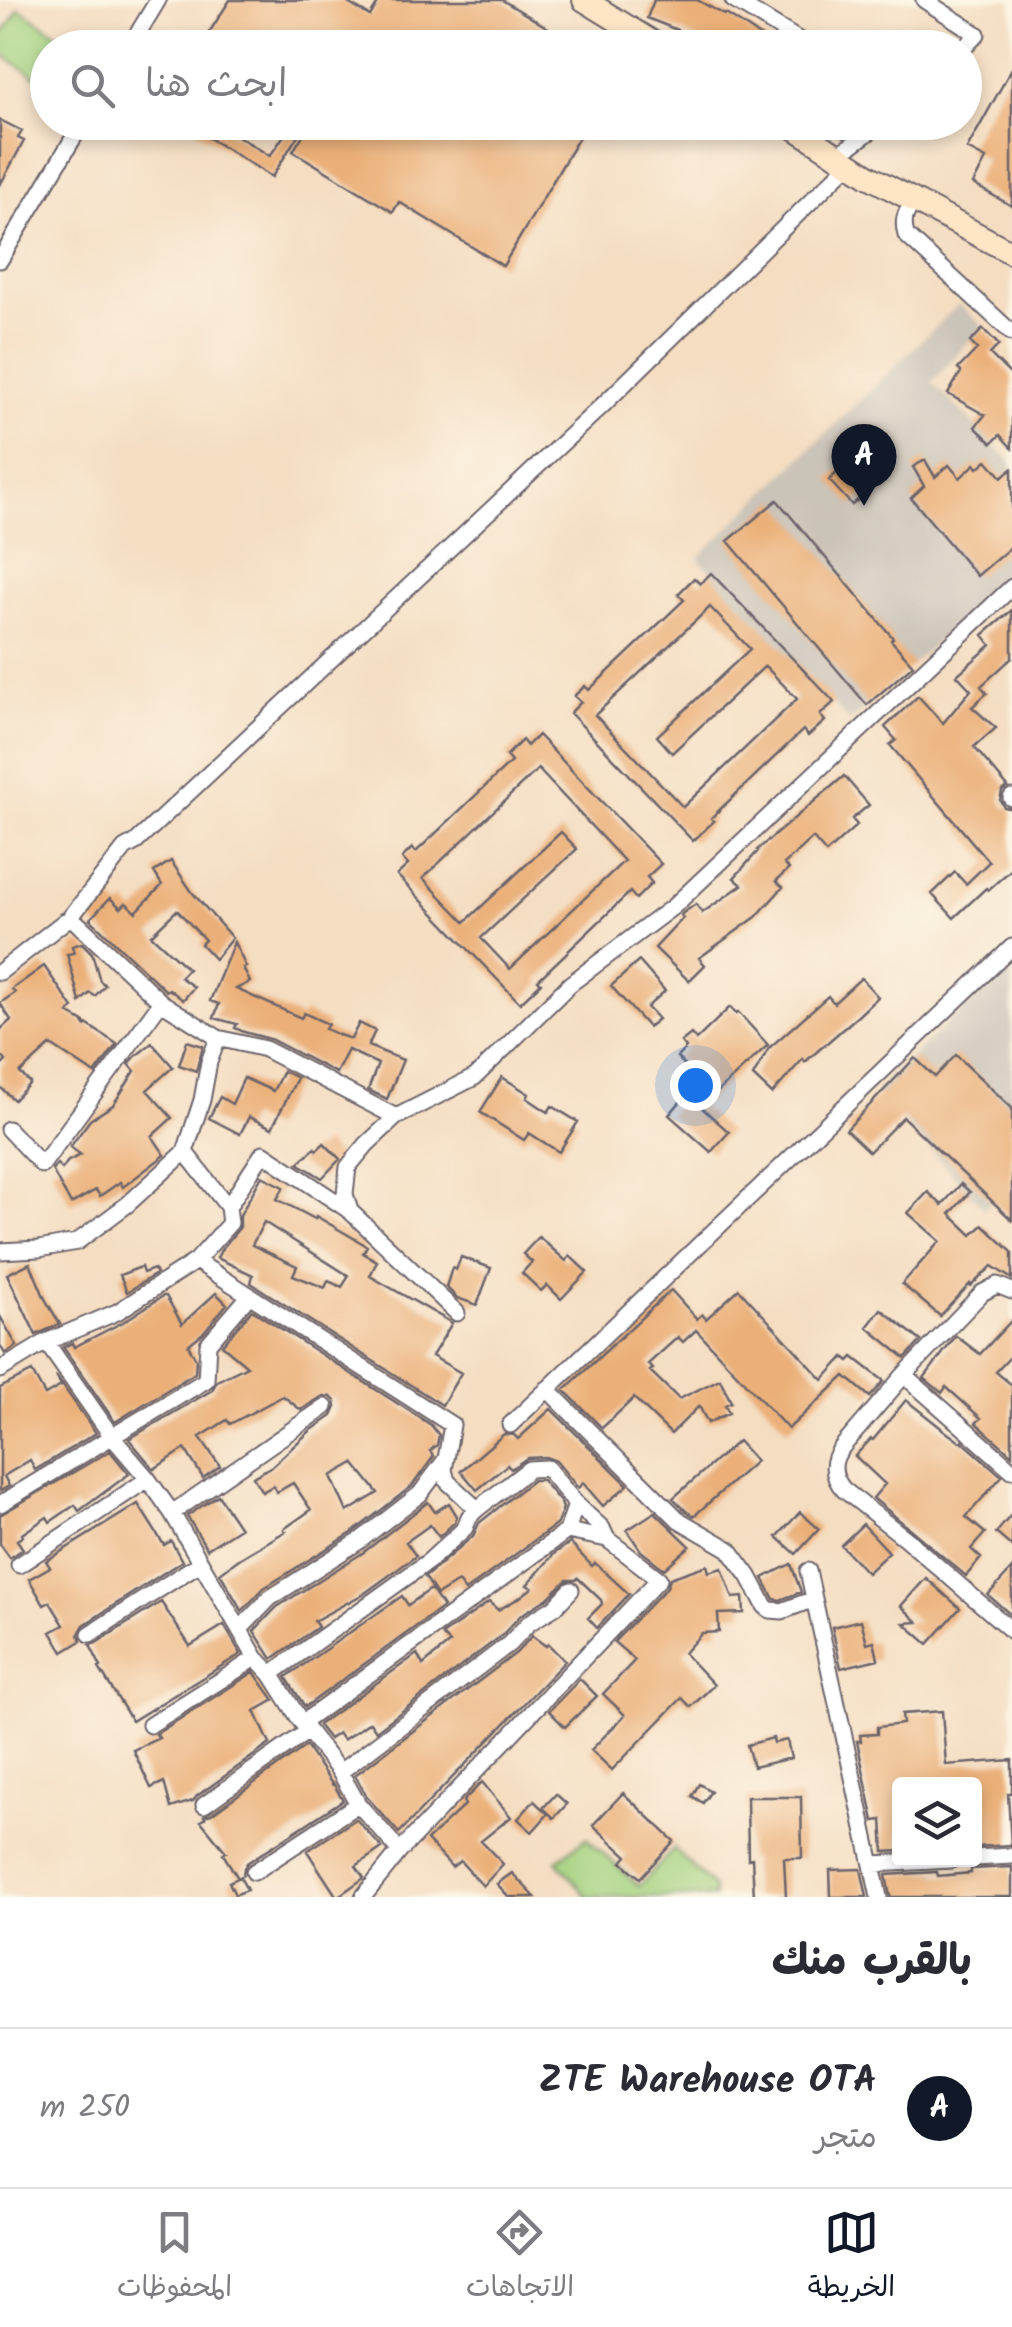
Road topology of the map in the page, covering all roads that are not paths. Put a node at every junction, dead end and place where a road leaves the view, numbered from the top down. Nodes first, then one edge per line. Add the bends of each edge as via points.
1 (158, 0) edge
2 (584, 0) edge
3 (732, 0) edge
4 (924, 0) edge
5 (140, 30) edge
6 (633, 30) edge
7 (782, 30) edge
8 (972, 30) edge
9 (72, 140) edge
10 (814, 140) edge
11 (864, 140) edge
12 (844, 159) junction
13 (913, 202) junction
14 (1012, 253) edge
15 (0, 260) edge
16 (1012, 334) edge
17 (1012, 587) edge
18 (69, 919) junction
19 (1012, 948) edge
20 (0, 972) edge
21 (162, 1002) junction
22 (218, 1038) junction
23 (396, 1117) junction
24 (8, 1130) dead end
25 (185, 1152) junction
26 (228, 1207) junction
27 (350, 1211) junction
28 (1, 1250) edge
29 (196, 1260) junction
30 (1012, 1290) edge
31 (249, 1296) junction
32 (457, 1313) dead end
33 (46, 1342) junction
34 (0, 1370) edge
35 (904, 1375) junction
36 (547, 1389) junction
37 (325, 1408) dead end
38 (510, 1424) dead end
39 (113, 1438) junction
40 (446, 1459) junction
41 (1012, 1470) edge
42 (148, 1479) junction
43 (0, 1504) edge
44 (576, 1504) junction
45 (477, 1509) junction
46 (172, 1513) junction
47 (567, 1531) junction
48 (607, 1538) junction
49 (200, 1563) junction
50 (19, 1566) dead end
51 (808, 1572) dead end
52 (571, 1590) dead end
53 (814, 1599) junction
54 (240, 1628) junction
55 (1012, 1631) edge
56 (90, 1634) dead end
57 (256, 1658) junction
58 (272, 1674) junction
59 (150, 1725) dead end
60 (305, 1727) junction
61 (340, 1772) junction
62 (358, 1804) junction
63 (204, 1806) dead end
64 (400, 1851) junction
65 (1012, 1856) edge
66 (982, 1858) edge
67 (892, 1863) edge
68 (873, 1864) junction
69 (254, 1872) dead end
70 (363, 1897) edge
71 (879, 1897) edge

1 - 5 street
2 - 6 main road
3 - 7 street
4 - 8 street
9 - 15 street
10 - 12 main road
11 - 12 street
12 - 13 main road
12 - 18 street via 605,403 126,848
13 - 14 main road
13 - 16 street via 904,214 906,235
17 - 23 street via 674,906 570,984 475,1077
18 - 20 street
18 - 21 street
19 - 36 street
21 - 22 street
21 - 24 street via 42,1165
22 - 23 street via 265,1050
22 - 25 street
23 - 27 street via 348,1167 344,1194
25 - 26 street
25 - 28 street via 76,1242
26 - 27 street via 264,1153
26 - 29 street via 230,1223
27 - 32 street
29 - 31 street
29 - 33 street via 118,1312
30 - 35 street via 986,1290
31 - 39 street via 208,1344 206,1380
31 - 40 street via 452,1425
33 - 34 street
33 - 39 street
35 - 41 street
35 - 55 street via 838,1452 835,1476
36 - 38 street
36 - 53 street via 679,1520 729,1549 770,1610
37 - 46 street
39 - 42 street
39 - 43 street
40 - 45 street via 447,1481
40 - 54 street via 420,1494 270,1598
42 - 46 street
42 - 50 street
44 - 45 street via 546,1468 529,1468
44 - 47 street
44 - 48 street
45 - 58 street via 429,1561
46 - 49 street
47 - 48 street
47 - 60 street
48 - 64 street via 659,1579
49 - 54 street
49 - 56 street
51 - 53 street
52 - 61 street
53 - 68 street
54 - 57 street
57 - 58 street
57 - 59 street
58 - 60 street
60 - 61 street
60 - 63 street
61 - 62 street
62 - 64 street
62 - 69 street
64 - 70 street
65 - 66 street
67 - 68 street
68 - 71 street

